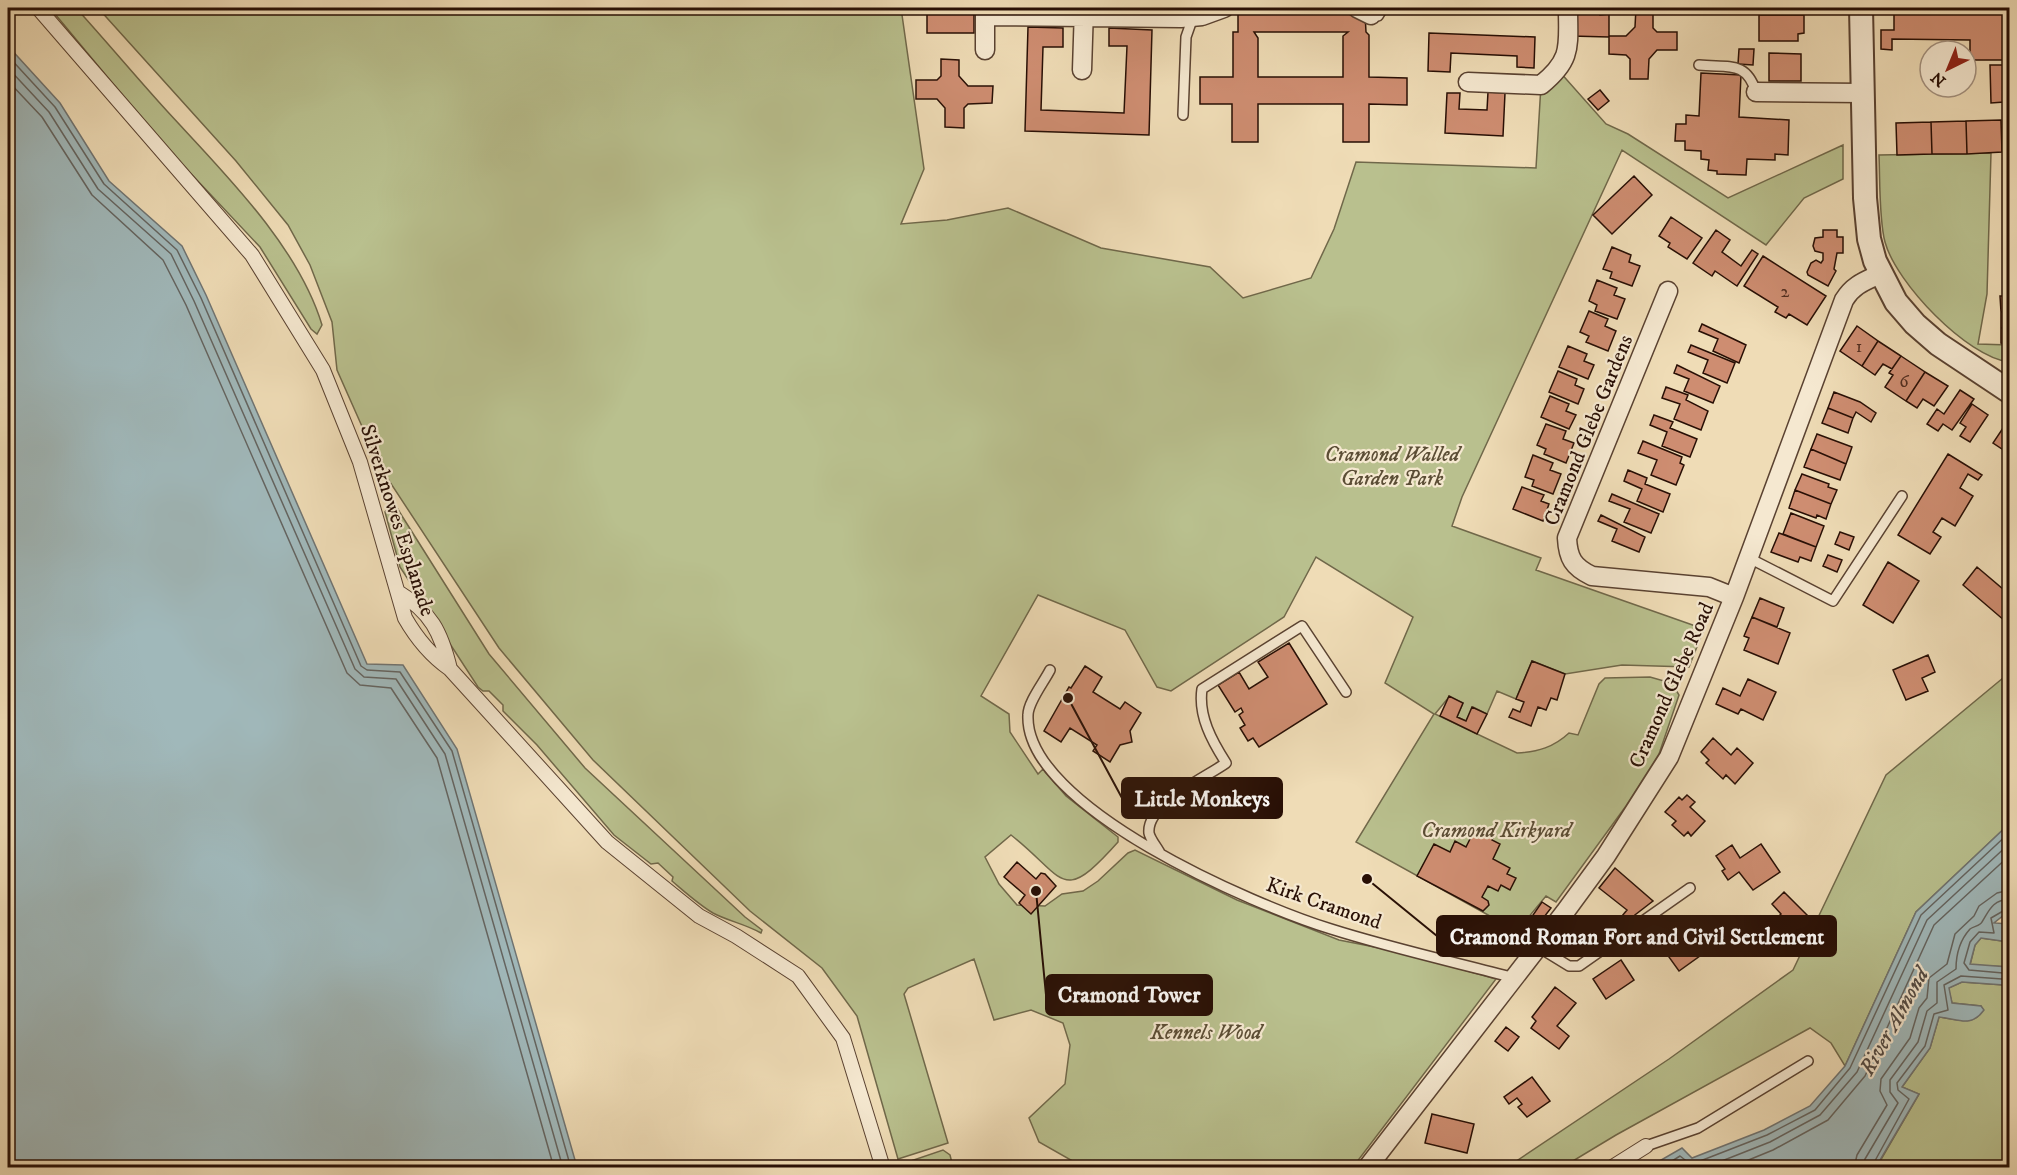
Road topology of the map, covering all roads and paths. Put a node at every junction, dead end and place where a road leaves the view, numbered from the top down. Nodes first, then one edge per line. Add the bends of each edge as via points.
1 (38, 8) edge
2 (1224, 8) edge
3 (1568, 8) edge
4 (1861, 8) edge
5 (985, 12) edge
6 (1084, 12) edge
7 (1198, 13) edge
8 (986, 50) dead end
9 (1699, 65) dead end
10 (1082, 70) dead end
11 (1468, 82) dead end
12 (1756, 92) joint
13 (1863, 93) junction
14 (1183, 115) dead end
15 (1880, 274) junction
16 (1668, 291) dead end
17 (2010, 392) edge
18 (1902, 496) dead end
19 (1747, 557) junction
20 (398, 592) junction
21 (1734, 597) junction
22 (450, 669) junction
23 (1050, 670) dead end
24 (1346, 692) dead end
25 (1161, 855) junction
26 (1690, 888) dead end
27 (1538, 947) junction
28 (1515, 978) junction
29 (1808, 1062) dead end
30 (1646, 1146) joint
31 (883, 1167) edge
32 (1367, 1167) edge
33 (1611, 1167) edge

1 - 20 street, Silverknowes Esplanade via 252,255 323,369 360,462
2 - 7 street
3 - 11 street via 1568,48 1559,71 1541,85
4 - 13 street
5 - 6 street
5 - 8 street
6 - 7 street
6 - 10 street
7 - 14 lane via 1186,37
9 - 12 lane via 1743,69 1751,76
12 - 13 street
13 - 15 street via 1866,216
15 - 17 street via 1915,324
15 - 19 street, Cramond Glebe Road via 1850,290 1844,300
16 - 21 street, Cramond Glebe Gardens via 1567,538 1568,556 1579,570 1592,576 1709,586
18 - 19 lane via 1833,601
19 - 21 street, Cramond Glebe Road
20 - 22 street, Silverknowes Esplanade via 405,618 416,637 430,655
20 - 22 street via 420,605 435,626
21 - 27 street, Cramond Glebe Road via 1669,757 1606,856
22 - 31 street, Silverknowes Esplanade via 607,842 699,916 798,976 843,1038
23 - 25 lane, Kirk Cramond via 1028,713 1032,741 1051,771 1088,808
24 - 25 lane via 1302,626 1202,689 1200,703 1211,740 1226,763 1163,804 1151,820 1149,834
25 - 28 lane, Kirk Cramond via 1218,884 1329,929
26 - 27 lane via 1579,966 1569,966
27 - 28 street, Cramond Glebe Road
28 - 32 street, Cramond Glebe Road
29 - 30 lane via 1698,1128
30 - 33 street

